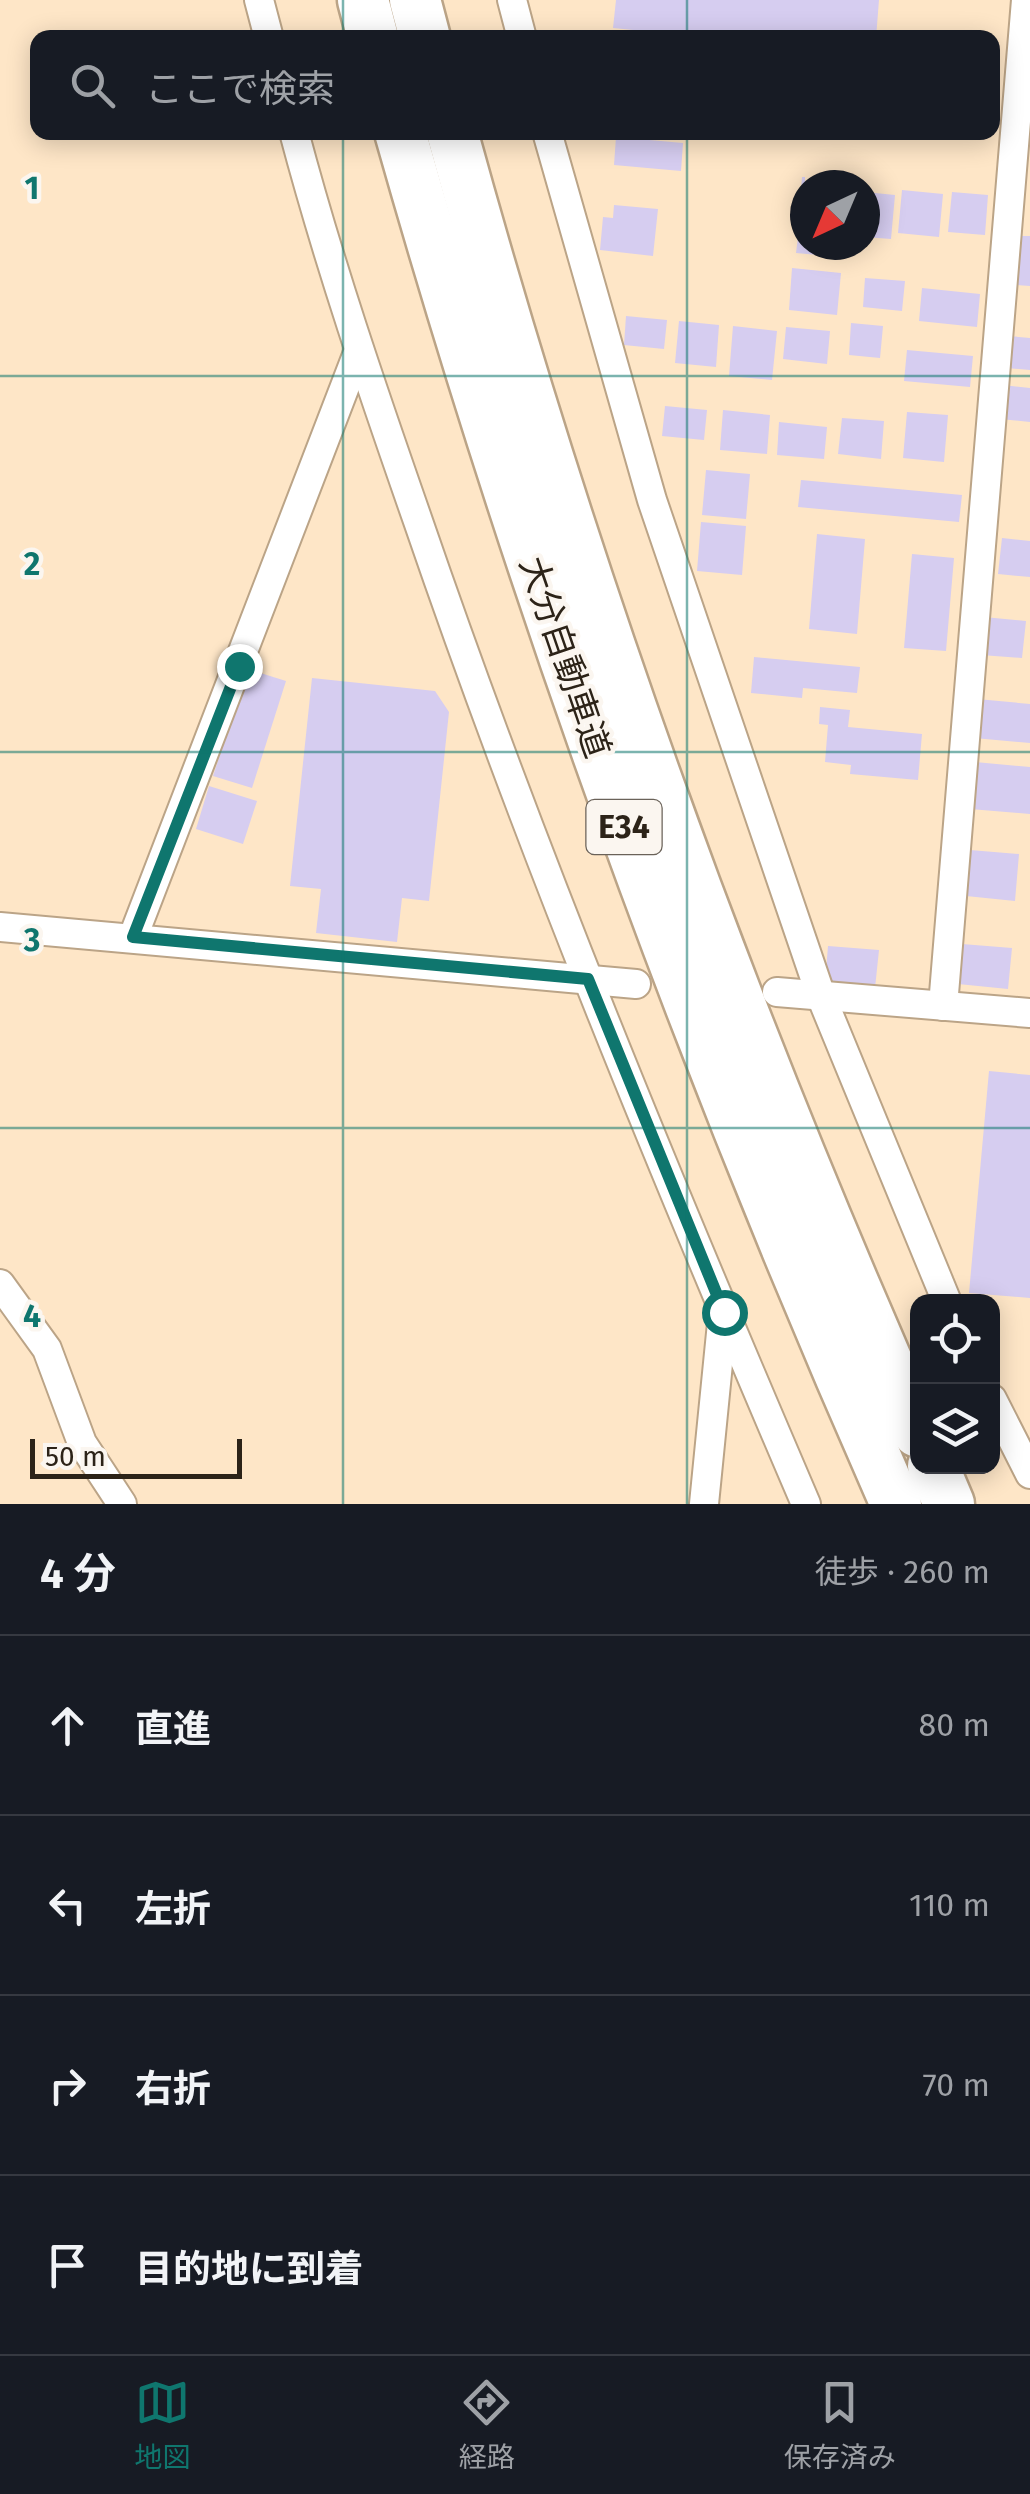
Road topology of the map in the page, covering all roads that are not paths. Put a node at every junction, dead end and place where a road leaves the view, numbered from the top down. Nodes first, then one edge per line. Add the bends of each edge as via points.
1 (258, 0) edge
2 (363, 0) edge
3 (415, 0) edge
4 (512, 0) edge
5 (1026, 0) edge
6 (267, 30) edge
7 (371, 30) edge
8 (423, 30) edge
9 (520, 30) edge
10 (296, 140) edge
11 (402, 140) edge
12 (454, 140) edge
13 (549, 140) edge
14 (359, 350) junction
15 (0, 927) edge
16 (133, 937) junction
17 (588, 979) junction
18 (636, 984) dead end
19 (777, 992) dead end
20 (820, 996) junction
21 (943, 1006) junction
22 (1030, 1014) edge
23 (0, 1284) edge
24 (945, 1294) edge
25 (724, 1312) junction
26 (910, 1413) edge
27 (1000, 1415) edge
28 (936, 1474) edge
29 (1030, 1474) edge
30 (122, 1504) edge
31 (704, 1504) edge
32 (806, 1504) edge
33 (896, 1504) edge
34 (949, 1504) edge

1 - 6 street
2 - 7 highway
3 - 8 highway
4 - 9 street
5 - 21 street
10 - 14 street
11 - 33 highway, 大分自動車道 / E34 via 554,631 676,972
12 - 26 highway, 大分自動車道 / E34 via 600,619 794,1141
13 - 20 street via 652,500
14 - 16 street
14 - 17 street via 470,672
15 - 16 street
16 - 17 street
17 - 18 street
17 - 25 street
19 - 20 street
20 - 21 street
20 - 24 street
21 - 22 street
23 - 30 street via 47,1349 82,1443
25 - 31 street
25 - 32 street
27 - 29 street
28 - 34 highway

